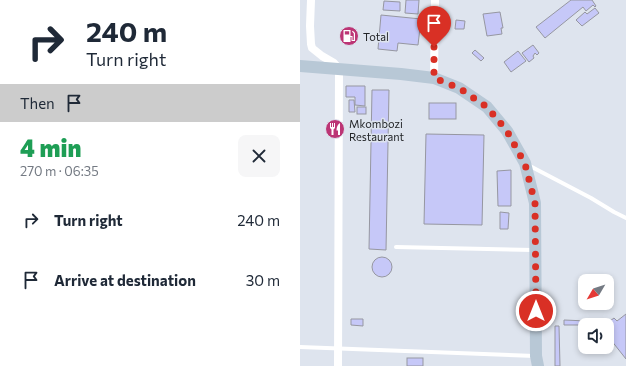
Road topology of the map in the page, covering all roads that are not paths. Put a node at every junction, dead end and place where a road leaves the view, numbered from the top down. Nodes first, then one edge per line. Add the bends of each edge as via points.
1 (311, 0) edge
2 (435, 0) edge
3 (300, 66) edge
4 (339, 69) junction
5 (434, 78) junction
6 (525, 164) junction
7 (626, 218) edge
8 (396, 247) dead end
9 (535, 250) junction
10 (300, 347) edge
11 (339, 349) junction
12 (537, 361) edge
13 (338, 366) edge

1 - 4 street via 312,48
2 - 5 street
3 - 4 street
4 - 5 street
4 - 11 street
5 - 6 street via 459,88 487,107 507,131
6 - 7 lane
6 - 9 street via 535,203
8 - 9 lane
9 - 12 street
10 - 11 lane
11 - 12 lane
11 - 13 street

